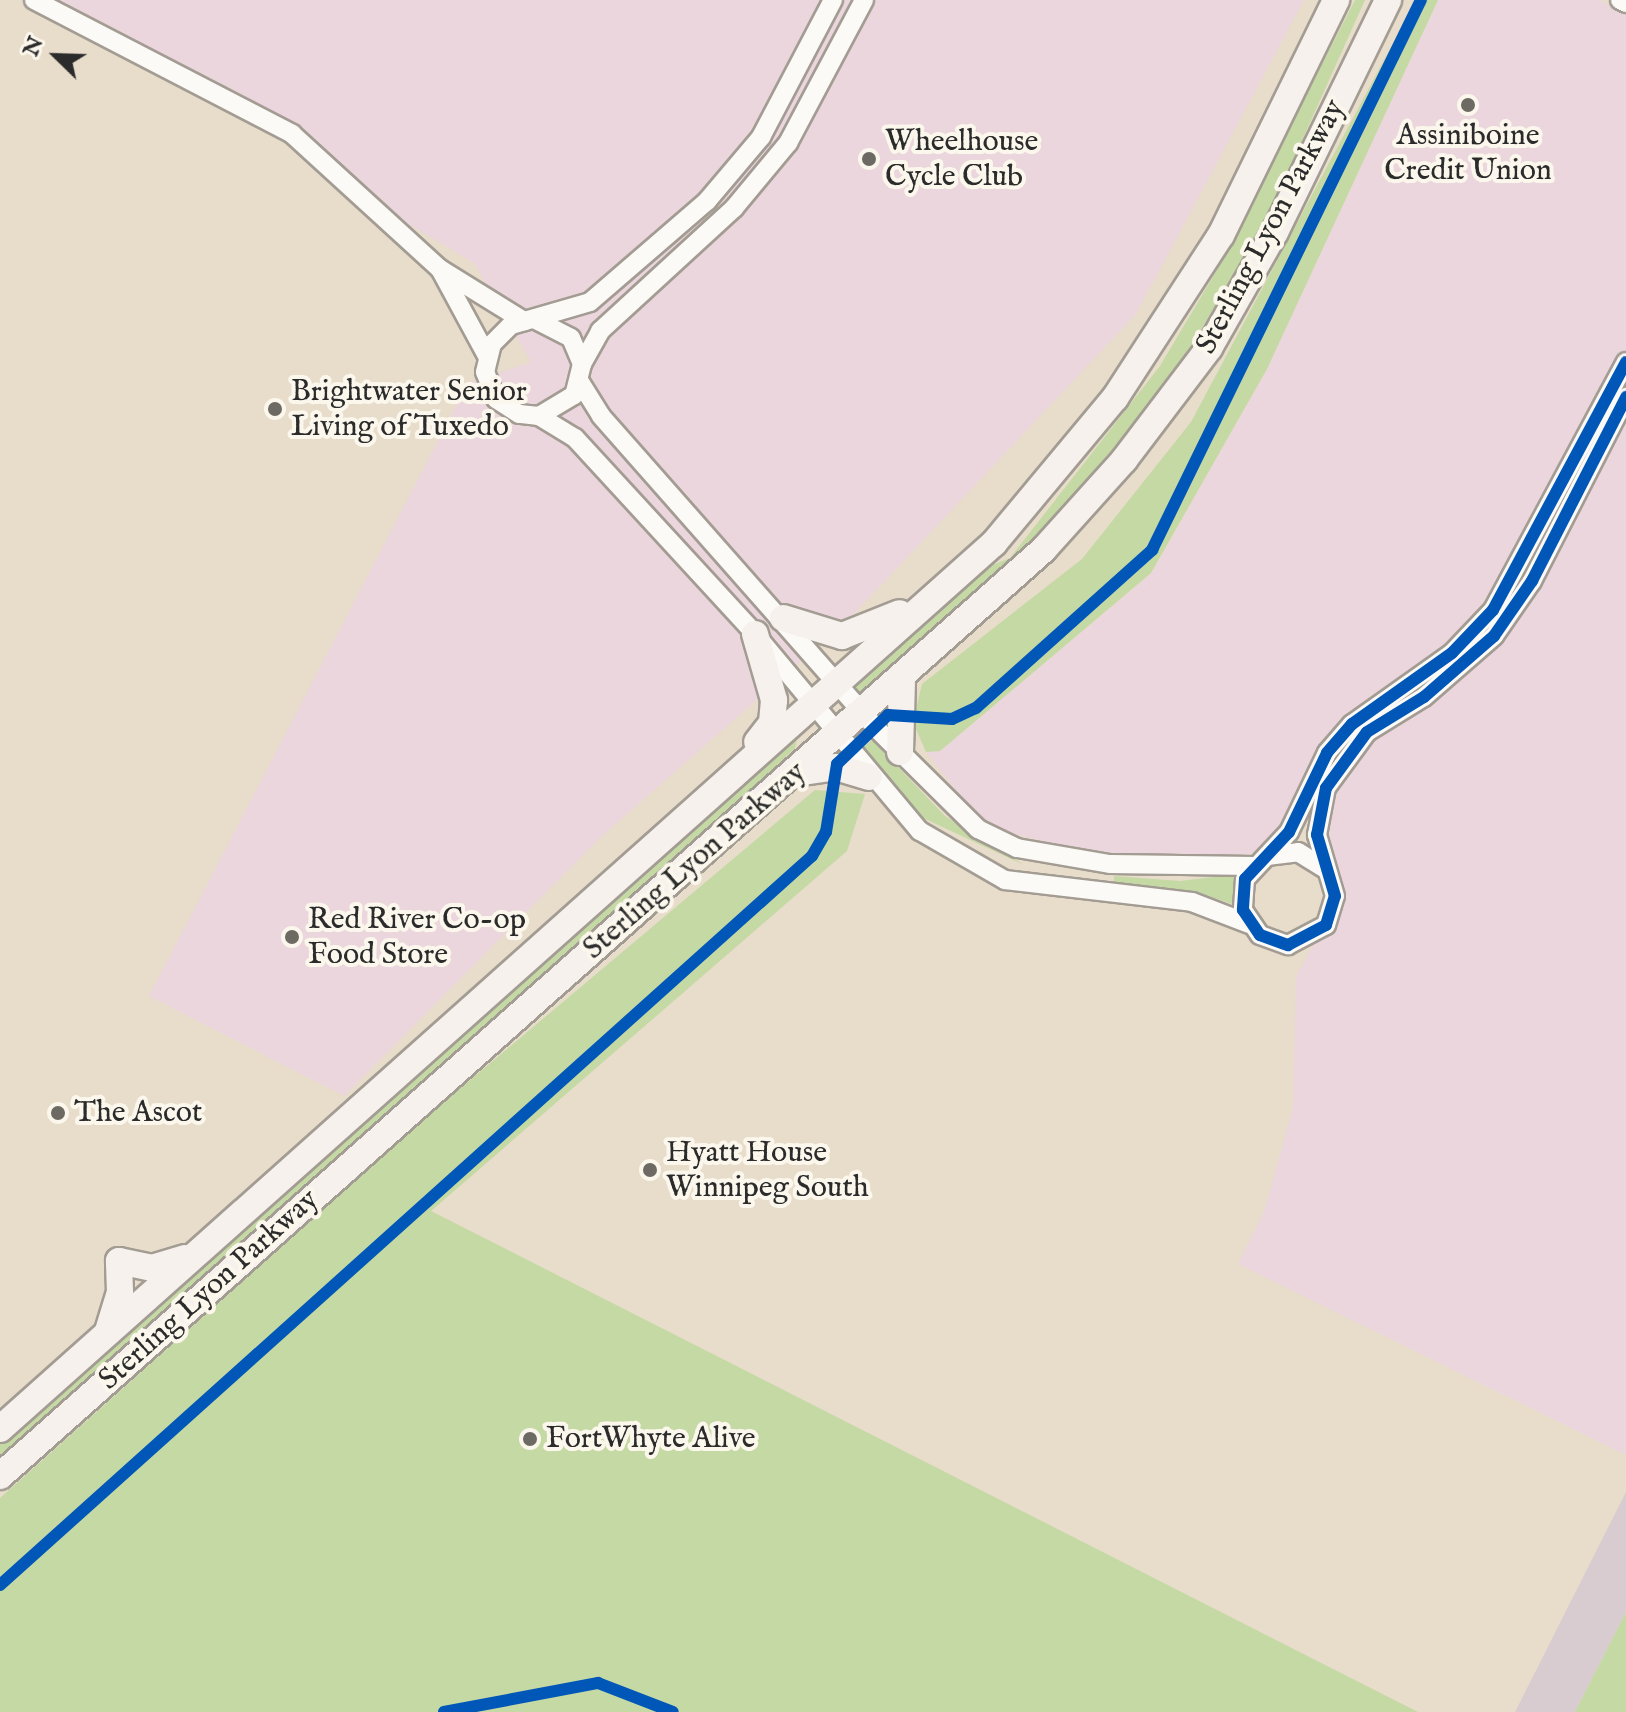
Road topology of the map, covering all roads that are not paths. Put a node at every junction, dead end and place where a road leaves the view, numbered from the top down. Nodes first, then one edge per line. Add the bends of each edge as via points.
1 (34, 0) edge
2 (833, 0) edge
3 (864, 0) edge
4 (1336, 0) edge
5 (1388, 0) edge
6 (1620, 0) edge
7 (1626, 3) edge
8 (440, 269) junction
9 (530, 320) junction
10 (487, 356) junction
11 (1626, 362) edge
12 (581, 373) junction
13 (1626, 397) edge
14 (539, 416) junction
15 (951, 582) junction
16 (783, 618) junction
17 (755, 634) junction
18 (838, 681) junction
19 (902, 682) junction
20 (814, 701) junction
21 (865, 712) junction
22 (838, 736) junction
23 (900, 752) junction
24 (736, 770) junction
25 (796, 773) junction
26 (869, 777) junction
27 (1260, 861) junction
28 (1324, 868) junction
29 (1249, 924) junction
30 (195, 1253) junction
31 (108, 1332) junction
32 (0, 1429) edge
33 (0, 1476) edge

1 - 8 street via 292,134
2 - 9 street via 761,137 707,201 593,300
3 - 12 street via 788,143 734,208 600,331
4 - 15 main road, Sterling Lyon Parkway via 1221,235 1115,398 994,543
5 - 19 main road, Sterling Lyon Parkway via 1275,232 1209,348 1044,549
6 - 7 street
8 - 9 street
8 - 10 street
9 - 10 street via 500,333
9 - 12 street via 571,338
10 - 14 street via 496,399 519,414
11 - 27 street via 1493,610 1452,653 1352,724
12 - 14 street via 565,405
12 - 16 street via 601,416
13 - 28 street via 1532,581 1494,636 1344,757 1318,819
14 - 17 street via 575,438
15 - 16 main road via 862,633 842,636
15 - 18 main road, Sterling Lyon Parkway
16 - 18 street
17 - 20 street
17 - 24 main road via 770,673 772,723
18 - 20 main road, Sterling Lyon Parkway
18 - 21 street
19 - 21 main road, Sterling Lyon Parkway
19 - 23 main road
20 - 22 street
20 - 24 main road, Sterling Lyon Parkway
21 - 22 main road, Sterling Lyon Parkway
21 - 23 street
22 - 25 main road, Sterling Lyon Parkway
22 - 26 street
23 - 27 street via 978,829 1017,848 1184,870
24 - 30 main road, Sterling Lyon Parkway
25 - 26 main road via 836,767
25 - 33 main road, Sterling Lyon Parkway
26 - 29 street via 920,831 1005,880 1192,902
27 - 28 street via 1298,852
27 - 29 street via 1241,894
28 - 29 street via 1335,896 1316,936 1273,942
30 - 31 main road, Sterling Lyon Parkway
30 - 31 main road via 152,1268 119,1261 120,1292
31 - 32 main road, Sterling Lyon Parkway

